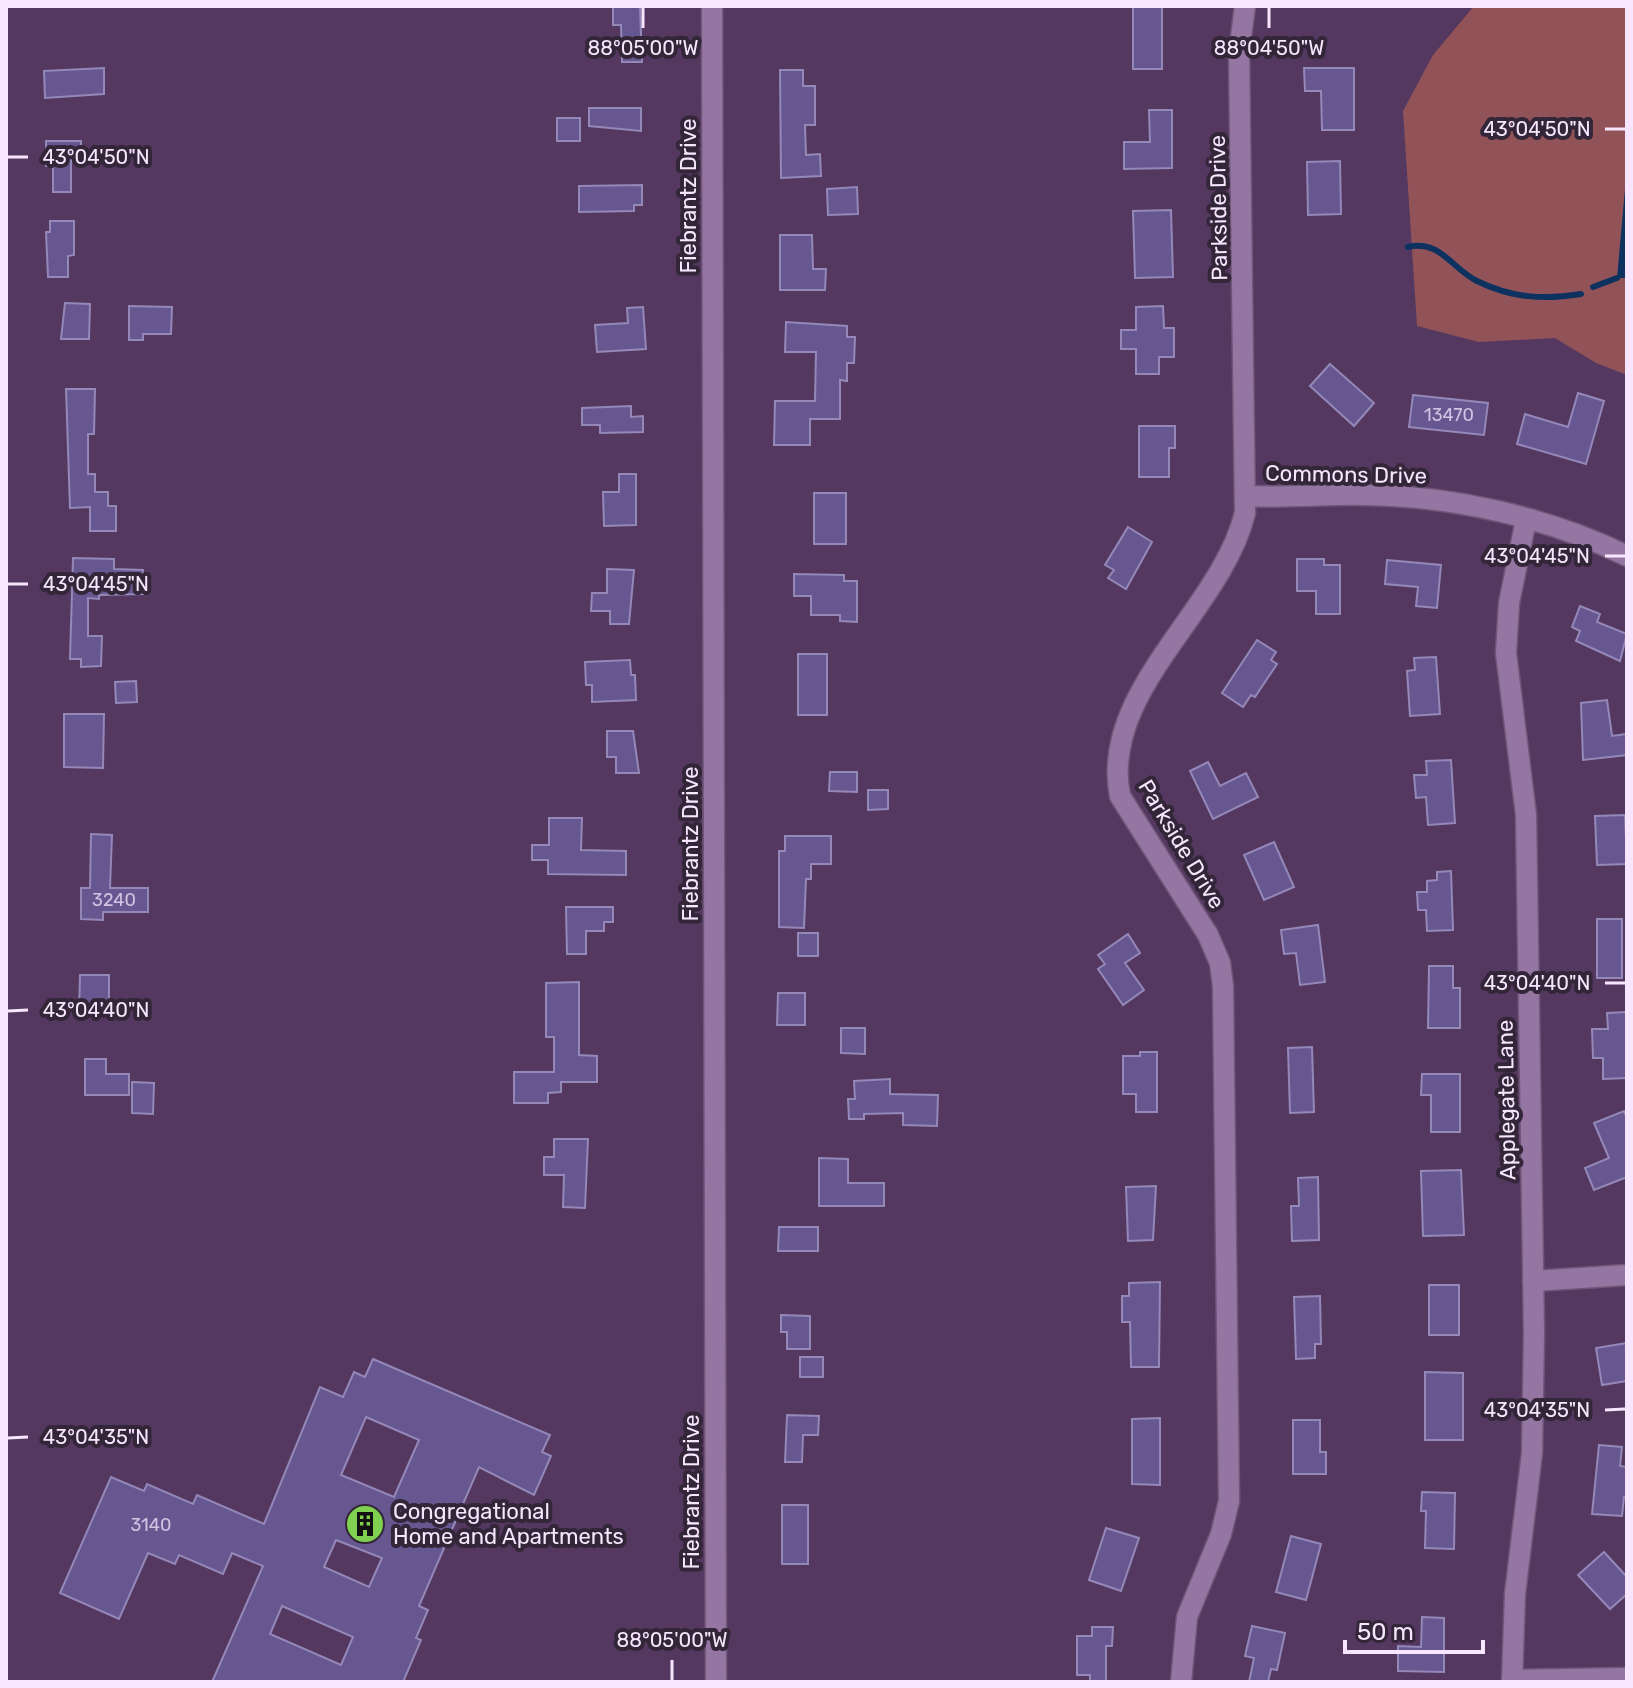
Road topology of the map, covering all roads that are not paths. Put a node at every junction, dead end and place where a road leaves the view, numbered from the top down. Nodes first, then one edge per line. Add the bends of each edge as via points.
1 (712, 6) edge
2 (1245, 6) edge
3 (1247, 496) junction
4 (1526, 520) junction
5 (1627, 556) edge
6 (1627, 1275) edge
7 (1533, 1281) junction
8 (1627, 1678) edge
9 (1512, 1681) edge
10 (716, 1682) edge
11 (1181, 1682) edge

1 - 10 street, Fiebrantz Drive
2 - 3 street, Parkside Drive via 1239,52
3 - 4 street, Commons Drive via 1442,500
3 - 11 street, Parkside Drive via 1233,549 1122,729 1116,776 1120,796 1208,935 1223,986 1229,1501 1187,1617
4 - 5 street, Commons Drive
4 - 7 street, Applegate Lane via 1509,603 1506,653 1526,815
6 - 7 street
7 - 9 street, Applegate Lane via 1532,1453 1515,1594
8 - 9 street

